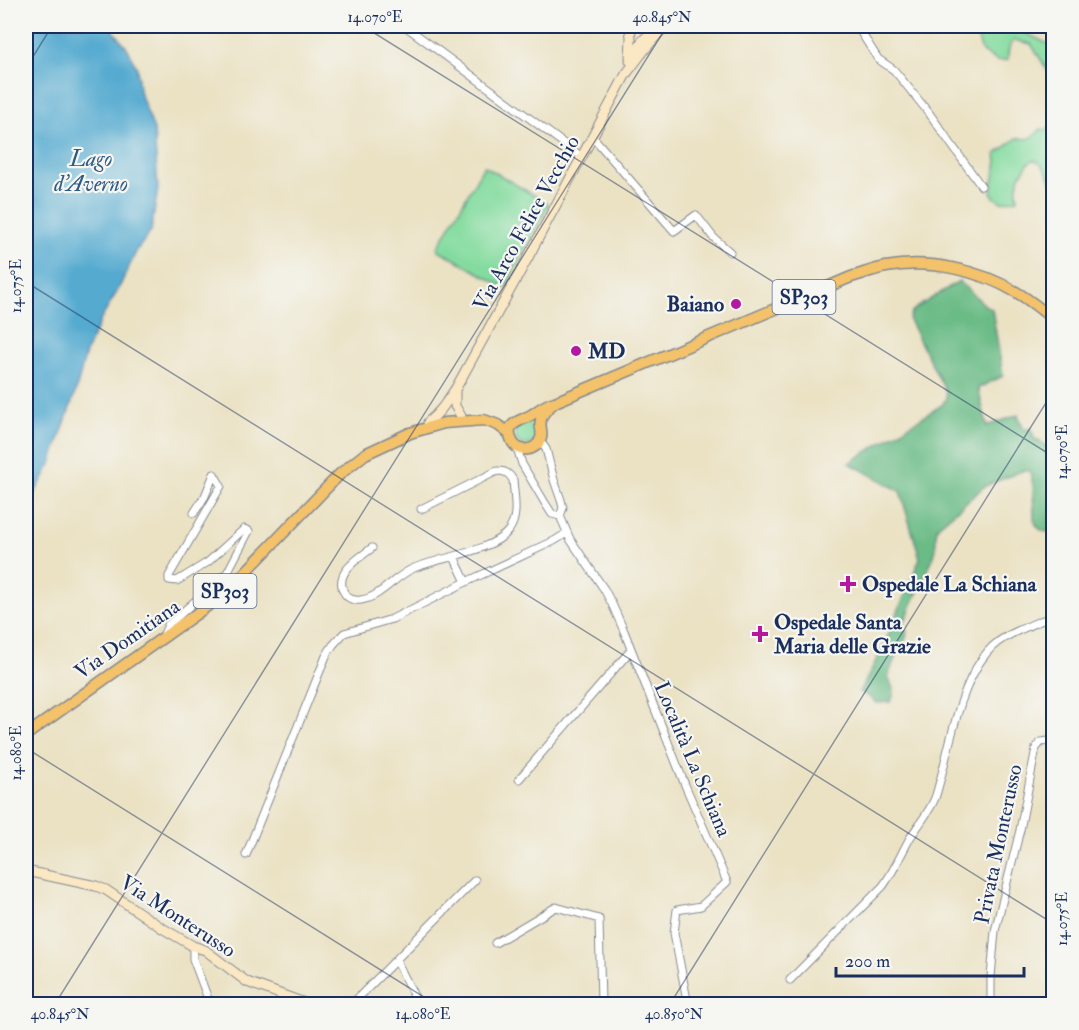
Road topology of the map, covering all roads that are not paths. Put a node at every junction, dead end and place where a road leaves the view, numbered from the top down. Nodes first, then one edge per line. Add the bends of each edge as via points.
1 (405, 26) edge
2 (630, 26) edge
3 (636, 26) edge
4 (666, 26) edge
5 (857, 26) edge
6 (658, 29) edge
7 (646, 30) edge
8 (640, 54) junction
9 (629, 63) junction
10 (626, 74) junction
11 (593, 136) junction
12 (582, 157) junction
13 (981, 186) dead end
14 (730, 252) dead end
15 (1053, 320) edge
16 (456, 388) junction
17 (555, 402) junction
18 (461, 416) junction
19 (446, 417) junction
20 (516, 420) junction
21 (539, 426) junction
22 (410, 433) junction
23 (510, 434) junction
24 (540, 441) junction
25 (517, 448) junction
26 (421, 509) dead end
27 (194, 513) dead end
28 (560, 516) junction
29 (567, 533) junction
30 (372, 548) dead end
31 (454, 557) junction
32 (466, 582) junction
33 (1053, 618) edge
34 (162, 638) junction
35 (631, 650) junction
36 (26, 735) edge
37 (1053, 742) edge
38 (519, 779) dead end
39 (246, 855) dead end
40 (26, 871) edge
41 (475, 880) dead end
42 (495, 943) dead end
43 (193, 946) junction
44 (396, 960) junction
45 (790, 980) dead end
46 (687, 1000) dead end
47 (210, 1005) edge
48 (307, 1005) edge
49 (352, 1005) edge
50 (418, 1005) edge
51 (601, 1005) edge
52 (991, 1005) edge

1 - 12 street
2 - 9 street
3 - 7 street
4 - 6 street
5 - 13 street via 878,59 894,70
6 - 7 street
6 - 8 street
7 - 8 street
7 - 9 street
8 - 10 street
9 - 10 street
10 - 11 street, Via Arco Felice Vecchio
11 - 12 street, Via Arco Felice Vecchio
11 - 14 street via 675,231 696,215
12 - 16 street, Via Arco Felice Vecchio
15 - 17 main road, SP303 via 1017,292 983,277 954,268 916,264 886,267 851,277
16 - 18 street via 455,406
16 - 19 street, Via Arco Felice Vecchio
17 - 20 main road
17 - 21 main road via 543,414
18 - 19 main road, Via Domitiana
18 - 20 main road, Via Domitiana
19 - 22 main road, Via Domitiana / SP303
19 - 22 main road, Via Domitiana
19 - 23 main road, Via Domitiana via 484,420
20 - 21 main road via 534,420
20 - 23 main road
21 - 24 main road
22 - 34 main road, Via Domitiana / SP303 via 352,464 236,582
23 - 25 main road
24 - 25 main road via 534,448
24 - 28 street, Località La Schiana via 561,500
25 - 28 street, Località La Schiana via 545,503
26 - 31 street via 483,476 497,471 510,475 515,519 509,530 489,545
27 - 34 street via 214,474 221,486 169,580 177,581 208,562 244,529 249,531 227,573 168,625
28 - 29 street, Località La Schiana
29 - 32 street
29 - 35 street, Località La Schiana via 608,597
30 - 31 street via 343,572 341,586 351,599 367,599 411,570
31 - 32 street
32 - 39 street via 392,619 344,633 333,645
33 - 45 street via 1009,635 983,658 968,685 936,796 888,879
34 - 36 main road, Via Domitiana / SP303
35 - 38 street
35 - 46 street, Località La Schiana via 727,882 701,906 677,910 674,933
37 - 52 street, Privata Monterusso via 1041,742 1036,748 995,931
40 - 43 street, Via Monterusso via 106,890
41 - 44 street
42 - 51 street via 555,907 599,919
43 - 47 street via 193,958
43 - 48 street, Via Monterusso via 205,950 247,982
44 - 49 street
44 - 50 street

